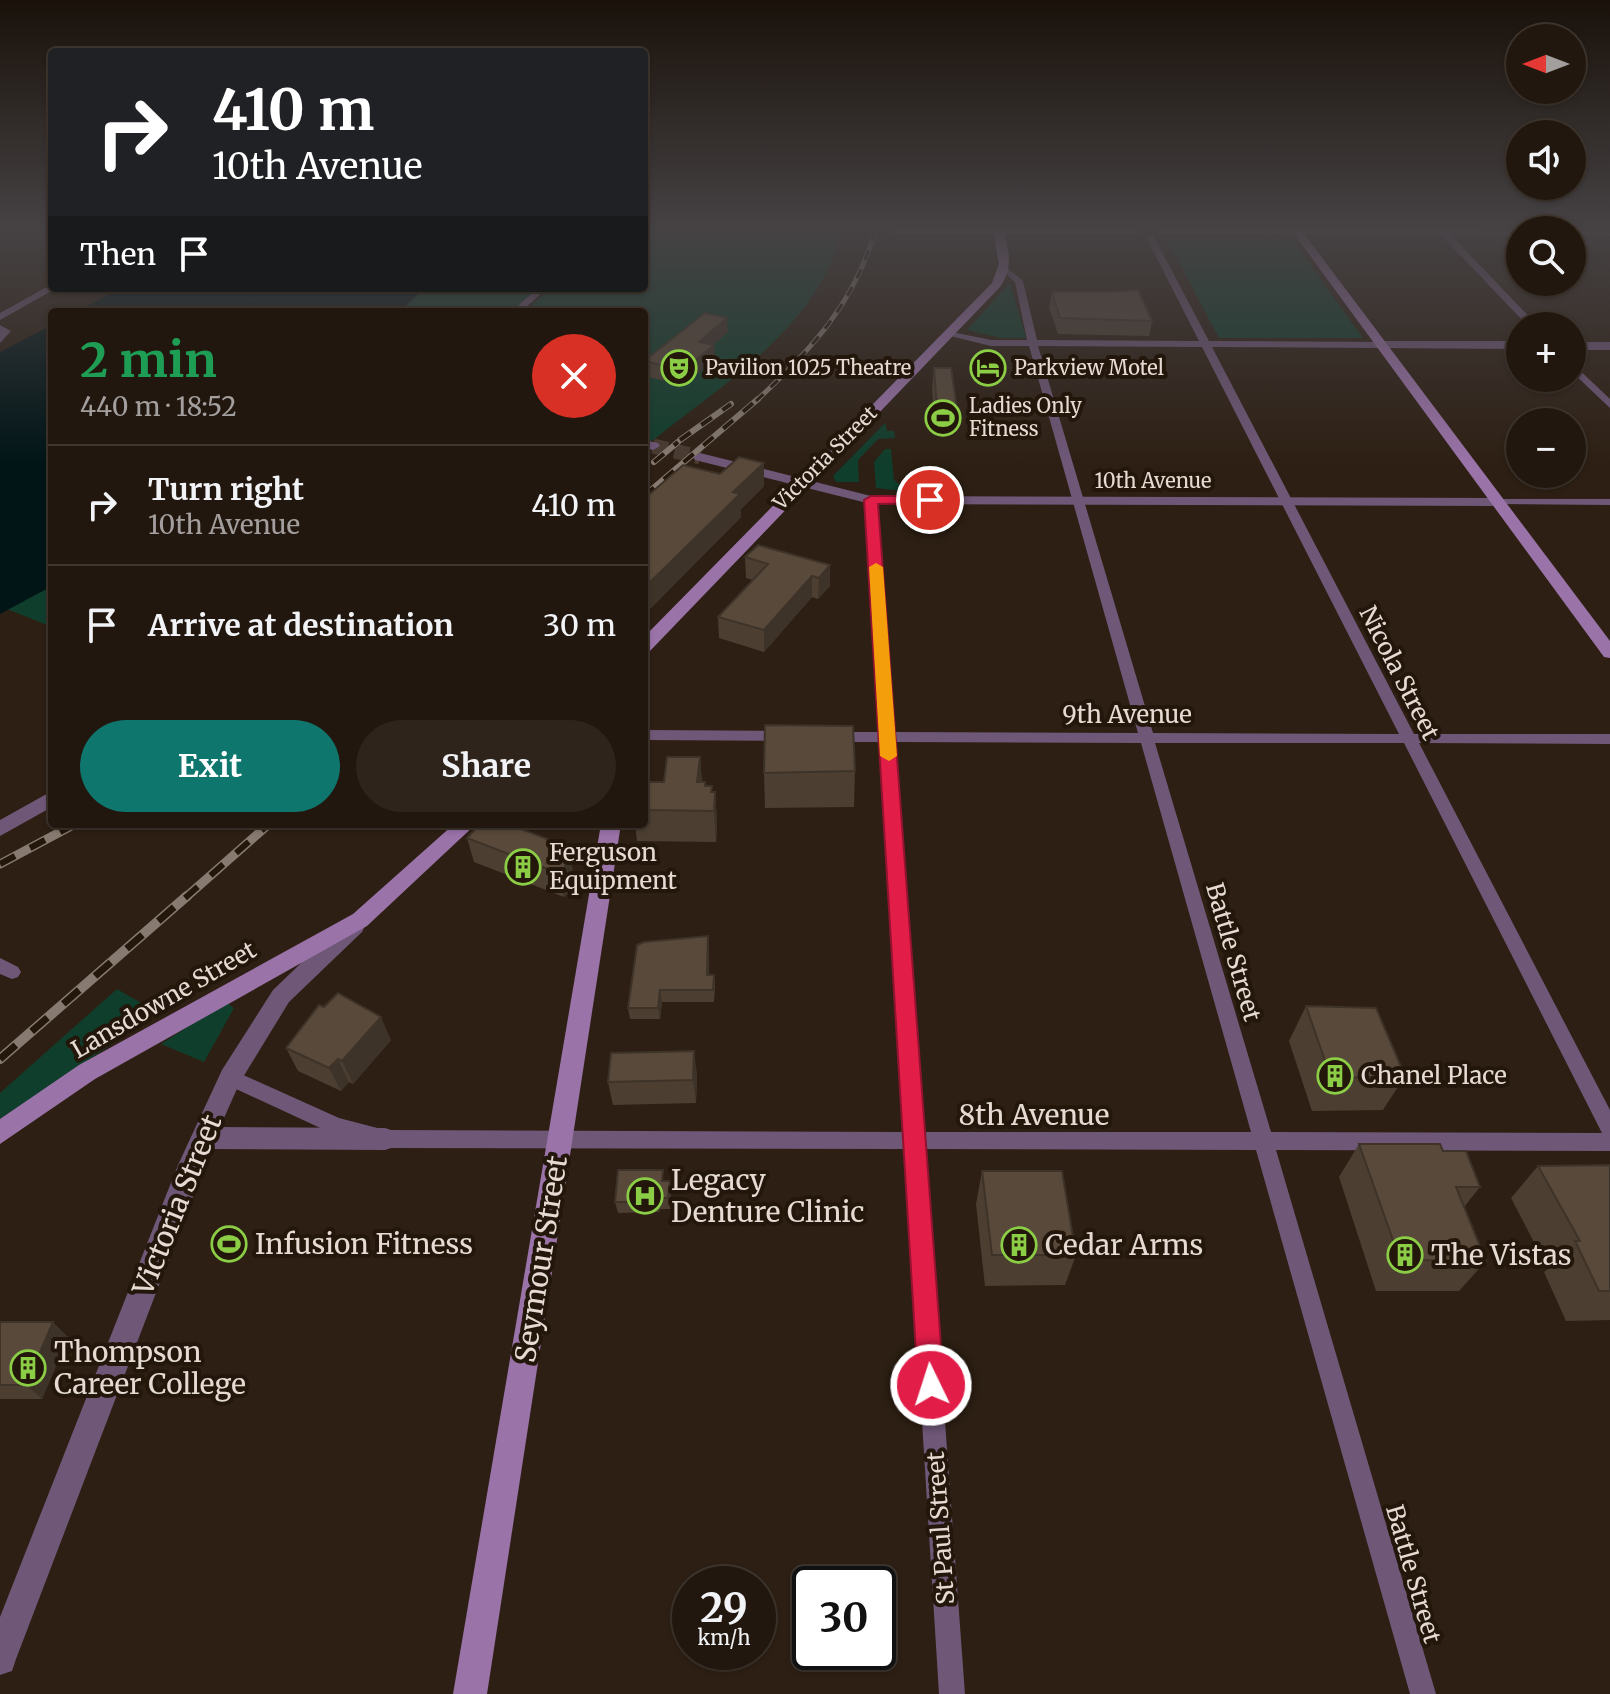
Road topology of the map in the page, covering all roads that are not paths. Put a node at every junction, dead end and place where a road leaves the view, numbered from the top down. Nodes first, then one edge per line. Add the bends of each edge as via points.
1 (19, 306) edge
2 (973, 306) edge
3 (1025, 306) edge
4 (1185, 306) edge
5 (1352, 306) edge
6 (0, 317) edge
7 (0, 328) edge
8 (947, 334) junction
9 (0, 340) edge
10 (1033, 343) junction
11 (1204, 344) junction
12 (1381, 345) junction
13 (1506, 345) edge
14 (1586, 346) edge
15 (1610, 346) edge
16 (1586, 380) edge
17 (1610, 405) edge
18 (700, 457) tunnel mouth
19 (799, 483) junction
20 (871, 500) junction
21 (1079, 500) junction
22 (1286, 501) junction
23 (1498, 502) junction
24 (1610, 502) edge
25 (648, 643) edge
26 (1610, 653) edge
27 (648, 735) edge
28 (888, 737) junction
29 (1147, 738) junction
30 (1408, 739) junction
31 (1610, 739) edge
32 (48, 800) edge
33 (462, 828) edge
34 (610, 828) edge
35 (0, 829) edge
36 (360, 920) junction
37 (230, 1077) junction
38 (1610, 1129) edge
39 (0, 1133) edge
40 (203, 1138) junction
41 (385, 1139) junction
42 (1262, 1141) junction
43 (560, 1142) junction
44 (915, 1142) junction
45 (1610, 1142) edge
46 (0, 1659) edge
47 (470, 1694) edge
48 (952, 1694) edge
49 (1423, 1694) edge

1 - 6 street
2 - 8 main road, Victoria Street
3 - 10 street, Battle Street
4 - 11 street, Nicola Street
5 - 12 main road
7 - 9 street via 6,331
8 - 10 street via 991,343
8 - 19 main road, Victoria Street
10 - 11 street
10 - 21 street, Battle Street
11 - 12 street
11 - 22 street, Nicola Street
12 - 13 street
12 - 23 main road
14 - 15 street
16 - 17 street
18 - 19 street, 10th Avenue
19 - 20 street, 10th Avenue
19 - 25 main road, Victoria Street
20 - 21 street, 10th Avenue
20 - 28 street, St Paul Street
21 - 22 street, 10th Avenue
21 - 29 street, Battle Street
22 - 23 street, 10th Avenue
22 - 30 street, Nicola Street
23 - 24 street, 10th Avenue
23 - 26 main road
27 - 28 street, 9th Avenue
28 - 29 street, 9th Avenue
28 - 44 street, St Paul Street
29 - 30 street, 9th Avenue
29 - 42 street, Battle Street
30 - 31 street, 9th Avenue
30 - 38 street, Nicola Street
32 - 35 street
33 - 36 main road, Victoria Street
34 - 43 main road, Seymour Street
36 - 37 street, Victoria Street via 281,996
36 - 39 main road, Lansdowne Street via 98,1066
37 - 40 street, Victoria Street
37 - 41 street, 8th Avenue via 328,1122
40 - 41 street
40 - 46 street, Victoria Street
41 - 43 street, 8th Avenue
42 - 44 street, 8th Avenue
42 - 45 street, 8th Avenue
42 - 49 street, Battle Street
43 - 44 street, 8th Avenue
43 - 47 main road, Seymour Street
44 - 48 street, St Paul Street

